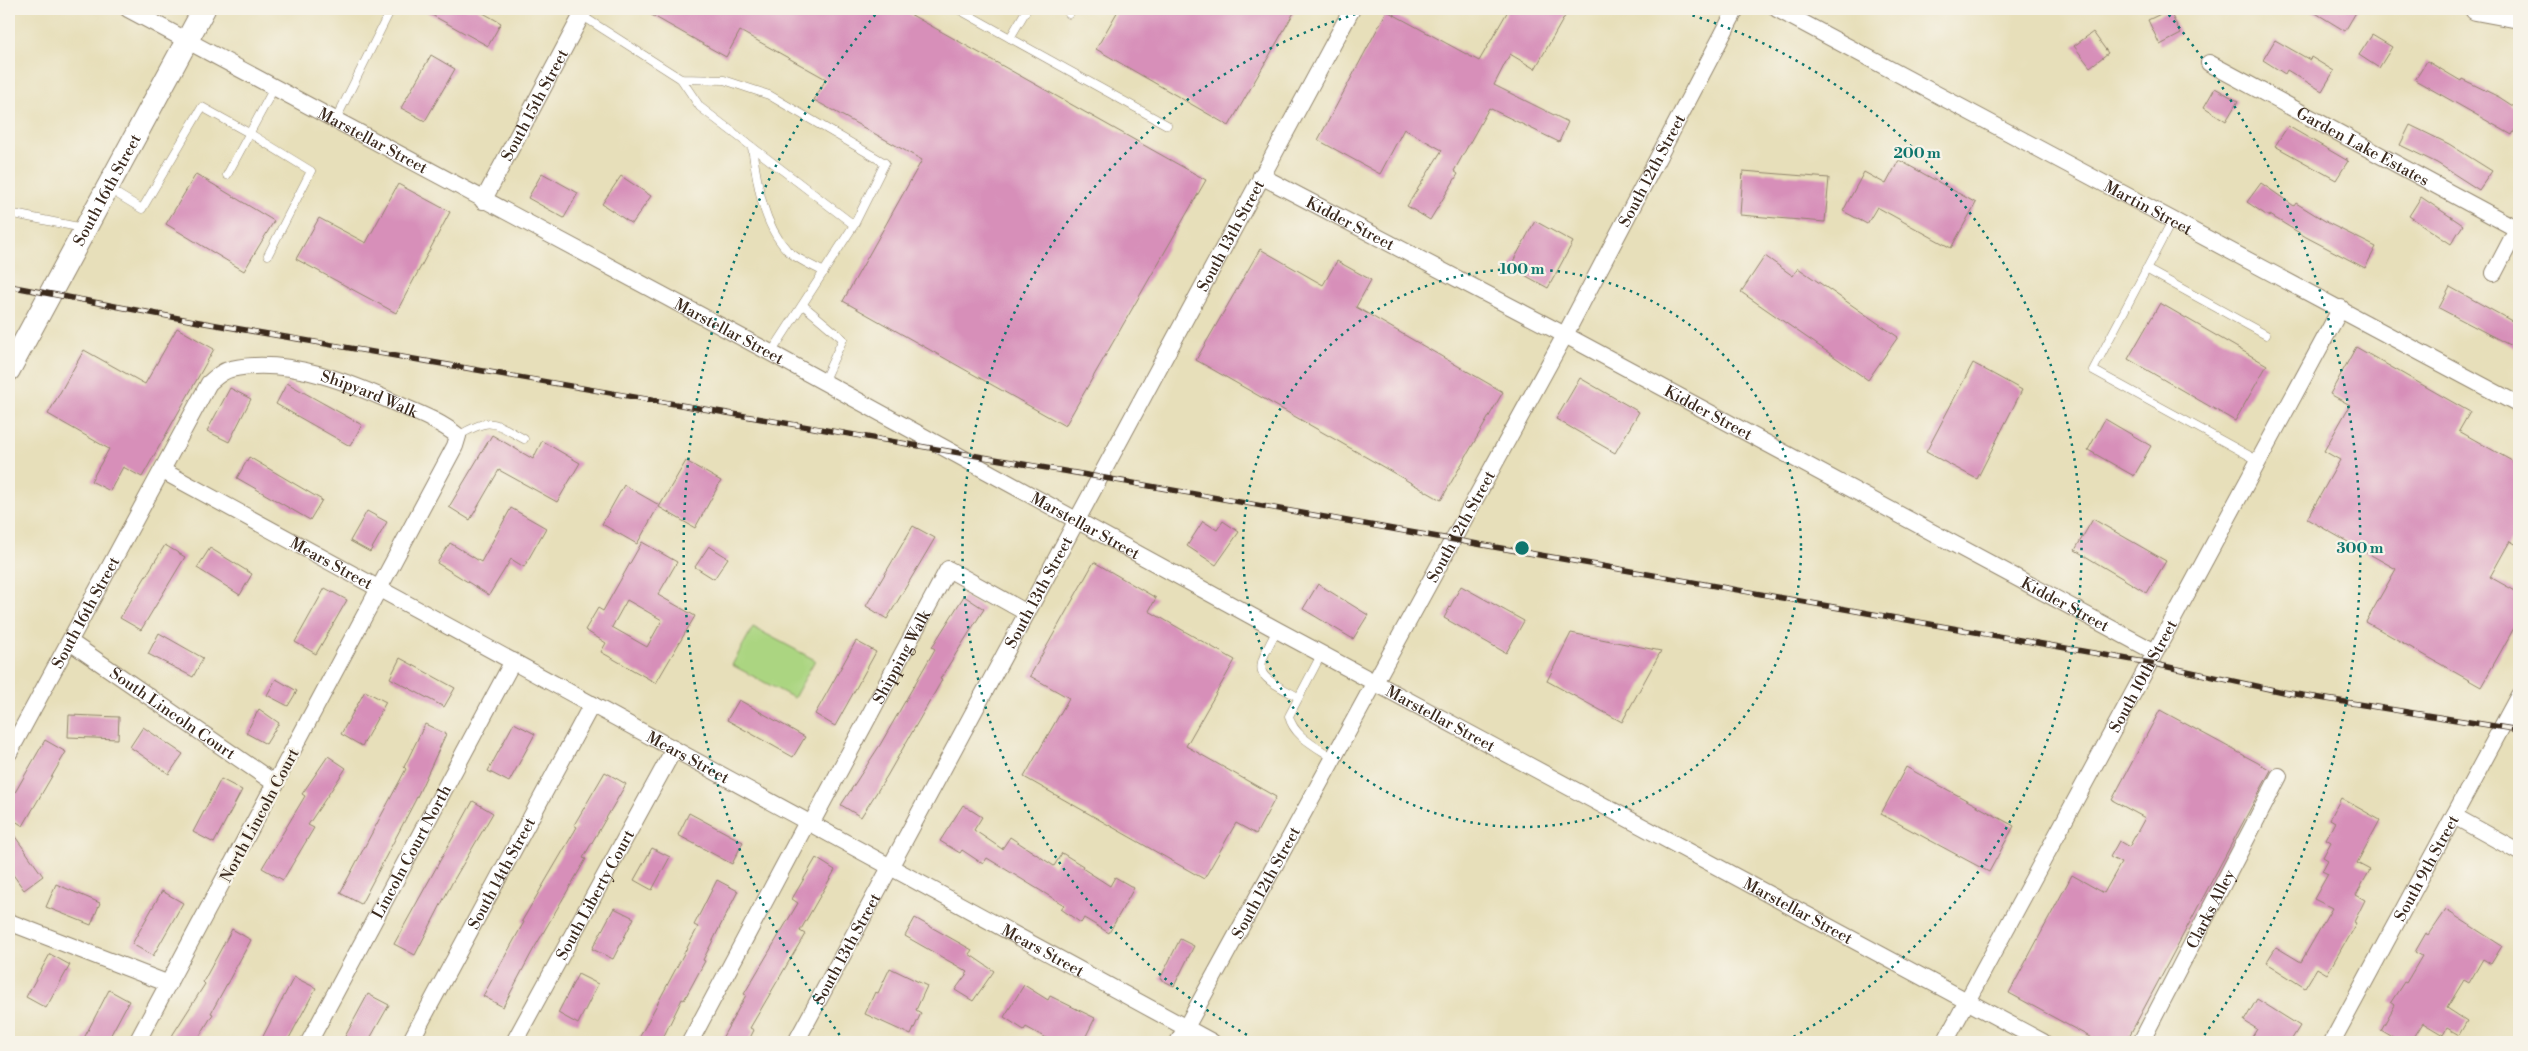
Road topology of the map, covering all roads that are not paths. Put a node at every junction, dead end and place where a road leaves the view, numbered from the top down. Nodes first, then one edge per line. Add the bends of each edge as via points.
1 (128, 9) edge
2 (204, 9) edge
3 (391, 9) edge
4 (958, 9) edge
5 (1027, 9) edge
6 (1352, 9) edge
7 (1736, 9) edge
8 (1777, 9) edge
9 (2476, 9) edge
10 (583, 12) edge
11 (2519, 17) edge
12 (1010, 38) junction
13 (187, 41) junction
14 (2209, 63) dead end
15 (681, 79) junction
16 (274, 88) junction
17 (335, 121) junction
18 (1168, 125) dead end
19 (249, 133) junction
20 (752, 147) junction
21 (227, 174) dead end
22 (1261, 176) junction
23 (107, 188) junction
24 (484, 201) junction
25 (9, 213) edge
26 (2173, 219) junction
27 (854, 225) junction
28 (2518, 227) edge
29 (85, 229) junction
30 (268, 255) dead end
31 (2146, 269) junction
32 (824, 272) junction
33 (2494, 273) dead end
34 (802, 305) junction
35 (2341, 308) junction
36 (1564, 334) junction
37 (2266, 335) dead end
38 (771, 353) junction
39 (9, 370) edge
40 (823, 383) junction
41 (2519, 405) edge
42 (458, 436) junction
43 (524, 439) dead end
44 (2258, 461) junction
45 (163, 471) junction
46 (1076, 520) junction
47 (381, 588) junction
48 (1027, 613) junction
49 (1277, 630) junction
50 (70, 642) junction
51 (2156, 652) junction
52 (1322, 653) junction
53 (513, 661) junction
54 (1374, 681) junction
55 (2519, 695) edge
56 (1298, 697) junction
57 (592, 704) junction
58 (674, 749) junction
59 (9, 753) edge
60 (1333, 758) junction
61 (2279, 776) dead end
62 (276, 784) junction
63 (2454, 816) junction
64 (809, 823) junction
65 (2519, 852) edge
66 (890, 868) junction
67 (9, 922) edge
68 (169, 984) junction
69 (1967, 1001) junction
70 (1182, 1035) edge
71 (137, 1042) edge
72 (309, 1042) edge
73 (410, 1042) edge
74 (514, 1042) edge
75 (690, 1042) edge
76 (796, 1042) edge
77 (1212, 1042) edge
78 (1945, 1042) edge
79 (2043, 1042) edge
80 (2141, 1042) edge
81 (2332, 1042) edge

1 - 13 street, Marstellar Street
2 - 13 main road, South 16th Street
3 - 17 lane
4 - 12 lane
5 - 12 lane
6 - 22 street, South 13th Street
7 - 36 street, South 12th Street
8 - 26 street, Martin Street
9 - 11 main road
10 - 15 lane
10 - 24 street, South 15th Street
12 - 18 lane
13 - 16 street, Marstellar Street
13 - 23 main road, South 16th Street
14 - 28 street, Garden Lake Estates
15 - 20 lane via 700,107
15 - 27 lane via 724,80 769,95 886,163
16 - 17 street, Marstellar Street
16 - 19 lane
17 - 24 street, Marstellar Street
19 - 21 lane
19 - 23 lane via 202,107 142,209
19 - 30 lane via 311,172
20 - 27 lane
20 - 32 lane via 757,183 776,233 788,251
22 - 36 street, Kidder Street
22 - 46 street, South 13th Street
23 - 29 main road, South 16th Street
24 - 38 street, Marstellar Street
25 - 29 lane
26 - 31 lane
26 - 35 street, Martin Street
27 - 32 lane
28 - 33 street, Garden Lake Estates
29 - 39 main road, South 16th Street
31 - 37 lane
31 - 44 lane via 2093,370
32 - 34 lane
34 - 38 lane
34 - 40 lane via 842,339
35 - 41 street, Martin Street
35 - 44 street, South 10th Street
36 - 51 street, Kidder Street
36 - 54 street, South 12th Street
38 - 40 street, Marstellar Street
40 - 46 street, Marstellar Street
42 - 43 lane via 483,423 493,422
42 - 45 street, Shipyard Walk via 432,420 339,380 282,368 231,369 219,374 209,384
42 - 47 street
44 - 51 street, South 10th Street
45 - 47 street, Mears Street
45 - 50 street, South 16th Street
46 - 48 street, South 13th Street
46 - 49 street, Marstellar Street
47 - 53 street, Mears Street
47 - 62 street, North Lincoln Court
48 - 64 street, Shipping Walk via 948,568
48 - 66 street, South 13th Street
49 - 52 street, Marstellar Street
49 - 56 lane via 1262,659 1261,673 1266,680
50 - 59 street, South 16th Street
50 - 62 street, South Lincoln Court
51 - 69 street, South 10th Street
52 - 54 street, Marstellar Street
52 - 56 lane
53 - 57 street, Mears Street
53 - 72 street, Lincoln Court North
54 - 60 street, South 12th Street
54 - 69 street, Marstellar Street
55 - 63 street, South 9th Street
56 - 60 lane via 1289,716 1291,725
57 - 58 street, Mears Street
57 - 73 street, South 14th Street
58 - 64 street, Mears Street
58 - 74 street, South Liberty Court
60 - 70 street, South 12th Street
61 - 80 street, Clarks Alley
62 - 68 street, North Lincoln Court
63 - 65 street
63 - 81 street, South 9th Street
64 - 66 street, Mears Street
64 - 75 street, Shipping Walk
66 - 70 street, Mears Street
66 - 76 street, South 13th Street
67 - 68 street
68 - 71 street, North Lincoln Court
69 - 78 street, South 10th Street
69 - 79 street, Marstellar Street
70 - 77 street, Mears Street

